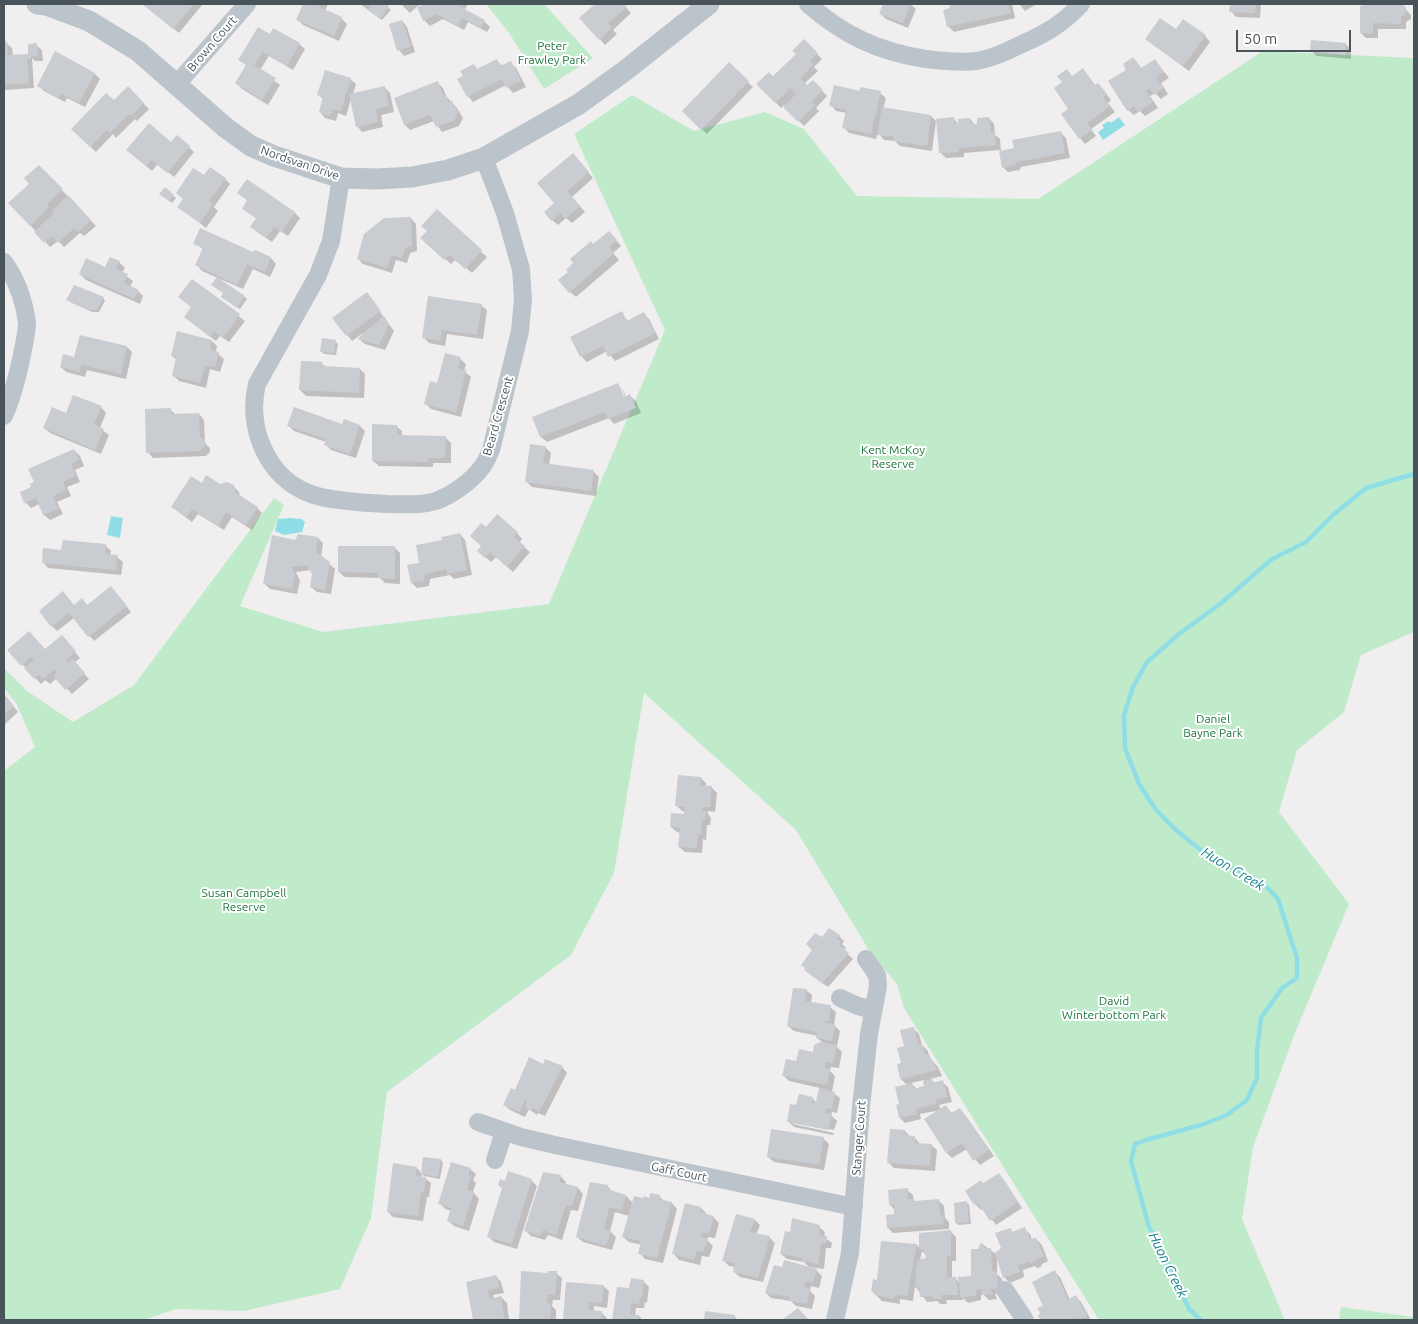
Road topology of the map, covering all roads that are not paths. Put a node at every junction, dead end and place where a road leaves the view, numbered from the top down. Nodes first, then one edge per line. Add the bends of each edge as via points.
1 (43, 4) edge
2 (247, 4) edge
3 (709, 4) edge
4 (808, 4) edge
5 (1081, 4) edge
6 (176, 84) junction
7 (484, 158) junction
8 (341, 178) junction
9 (4, 262) edge
10 (4, 416) edge
11 (866, 959) dead end
12 (840, 998) dead end
13 (873, 1010) junction
14 (478, 1122) dead end
15 (504, 1132) junction
16 (495, 1160) dead end
17 (854, 1207) junction
18 (1005, 1290) dead end
19 (1016, 1317) edge
20 (835, 1320) edge

1 - 6 street, Nordsvan Drive via 89,21 114,36 138,51
2 - 6 street, Brown Court
3 - 7 street, Nordsvan Drive via 579,104
4 - 5 street via 846,32 879,49 945,62 976,61 1006,52 1044,35 1070,17
6 - 8 street, Nordsvan Drive via 252,146
7 - 8 street, Nordsvan Drive via 412,177
7 - 8 street, Beard Crescent via 505,213 521,269 520,331 491,450 482,467 454,492 421,504 371,504 310,494 282,474 267,457 258,437 254,409 257,384 326,258
9 - 10 street via 22,297 27,325 20,369
11 - 13 street, Stanger Court via 878,982
12 - 13 street
13 - 17 street, Stanger Court via 861,1106
14 - 15 street, Gaff Court
15 - 16 street
15 - 17 street, Gaff Court via 622,1160
17 - 20 street, Stanger Court via 850,1253
18 - 19 street

